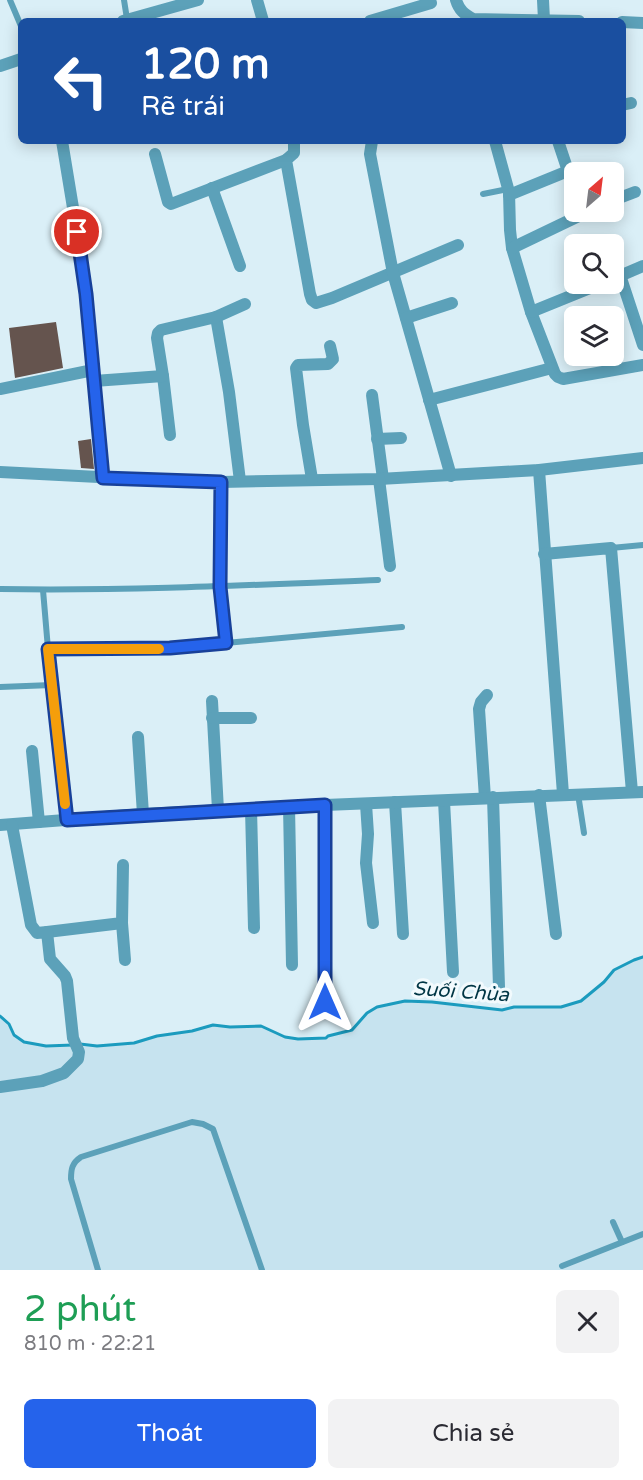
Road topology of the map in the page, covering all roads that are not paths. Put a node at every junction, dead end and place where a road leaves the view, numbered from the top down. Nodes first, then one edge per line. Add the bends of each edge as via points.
1 (10, 0) edge
2 (124, 0) edge
3 (198, 0) edge
4 (257, 0) edge
5 (456, 0) edge
6 (543, 0) edge
7 (431, 3) dead end
8 (154, 6) edge
9 (125, 18) edge
10 (129, 18) edge
11 (262, 18) edge
12 (380, 18) edge
13 (470, 18) edge
14 (544, 18) edge
15 (18, 19) edge
16 (626, 22) edge
17 (643, 23) edge
18 (18, 59) edge
19 (0, 66) edge
20 (62, 144) edge
21 (295, 144) edge
22 (372, 144) edge
23 (496, 144) edge
24 (559, 144) edge
25 (154, 154) dead end
26 (286, 160) junction
27 (565, 162) edge
28 (564, 172) edge
29 (213, 188) junction
30 (509, 192) junction
31 (635, 192) dead end
32 (483, 194) dead end
33 (624, 197) edge
34 (566, 222) edge
35 (458, 245) dead end
36 (512, 248) junction
37 (240, 266) dead end
38 (643, 266) edge
39 (393, 273) junction
40 (624, 274) edge
41 (575, 294) edge
42 (624, 294) edge
43 (452, 303) dead end
44 (245, 304) dead end
45 (531, 312) junction
46 (216, 317) junction
47 (406, 318) junction
48 (330, 345) dead end
49 (643, 345) edge
50 (643, 365) edge
51 (552, 368) junction
52 (94, 376) junction
53 (163, 376) junction
54 (0, 389) edge
55 (372, 395) dead end
56 (429, 400) junction
57 (170, 435) dead end
58 (401, 438) dead end
59 (377, 439) junction
60 (643, 458) edge
61 (539, 470) junction
62 (0, 472) edge
63 (451, 476) junction
64 (103, 478) junction
65 (381, 479) junction
66 (312, 480) junction
67 (240, 481) junction
68 (221, 482) junction
69 (643, 545) edge
70 (611, 548) junction
71 (544, 554) junction
72 (390, 566) dead end
73 (378, 580) dead end
74 (220, 587) junction
75 (0, 589) edge
76 (43, 590) junction
77 (402, 627) dead end
78 (226, 643) junction
79 (48, 649) junction
80 (52, 685) junction
81 (0, 687) edge
82 (487, 695) dead end
83 (212, 701) dead end
84 (212, 718) junction
85 (250, 718) dead end
86 (138, 737) dead end
87 (33, 751) dead end
88 (640, 792) edge
89 (563, 794) junction
90 (578, 794) junction
91 (539, 795) junction
92 (489, 798) junction
93 (444, 801) junction
94 (395, 802) junction
95 (366, 804) junction
96 (325, 805) junction
97 (289, 807) junction
98 (251, 808) junction
99 (218, 810) junction
100 (143, 814) junction
101 (67, 820) junction
102 (39, 822) junction
103 (6, 825) edge
104 (584, 833) dead end
105 (123, 865) dead end
106 (122, 923) junction
107 (373, 923) dead end
108 (254, 928) dead end
109 (47, 932) junction
110 (403, 934) dead end
111 (556, 934) dead end
112 (125, 960) dead end
113 (292, 966) dead end
114 (453, 972) dead end
115 (499, 987) dead end
116 (325, 1002) dead end
117 (0, 1087) edge
118 (613, 1222) dead end
119 (643, 1234) edge
120 (622, 1242) junction
121 (562, 1266) dead end
122 (98, 1270) edge
123 (262, 1270) edge

1 - 15 lane
2 - 9 lane
3 - 8 street
4 - 11 street
5 - 13 street
6 - 14 street
7 - 12 street
8 - 10 street
16 - 17 street
18 - 19 street
20 - 52 street
21 - 26 street via 294,153
22 - 39 street via 370,154
23 - 30 street
24 - 27 street
25 - 29 street via 171,204
26 - 29 street
26 - 39 street via 312,300 316,303 332,298
28 - 30 street
29 - 37 street
30 - 32 lane
30 - 36 street
31 - 33 street
34 - 36 street
35 - 39 street
36 - 45 street
38 - 40 street
39 - 47 street
41 - 45 street
42 - 49 street
43 - 47 street
44 - 46 street
45 - 51 street
46 - 53 street via 158,333
46 - 67 street
47 - 56 street
48 - 66 street via 331,362 296,368
50 - 51 street via 563,379
51 - 56 street
52 - 53 street
52 - 54 street
52 - 64 street
53 - 57 street
55 - 59 street
56 - 63 street
58 - 59 street
59 - 65 street
60 - 61 street
61 - 63 street
61 - 71 street
62 - 64 street
63 - 65 street
64 - 68 street
65 - 66 street
65 - 72 street
66 - 67 street
67 - 68 street
68 - 74 lane
69 - 70 lane
70 - 71 street
70 - 88 street
71 - 89 street
73 - 74 lane
74 - 76 lane
74 - 78 lane
75 - 76 lane
76 - 79 lane
77 - 78 lane
78 - 79 lane via 170,648
79 - 80 lane
80 - 81 lane
80 - 101 lane
82 - 92 street via 479,709
83 - 84 street
84 - 85 street
84 - 99 street
86 - 100 street
87 - 102 street
88 - 90 street
89 - 90 street
89 - 91 street
90 - 104 lane
91 - 92 street
91 - 111 street
92 - 93 street
92 - 115 street
93 - 94 street
93 - 114 street
94 - 95 street
94 - 110 street
95 - 96 street
95 - 107 street via 366,862
96 - 97 street
96 - 116 street
97 - 98 street
97 - 113 street
98 - 99 street
98 - 108 street
99 - 100 street
100 - 101 street
101 - 102 street
102 - 103 street
103 - 109 street via 31,925 37,933
105 - 106 street
106 - 109 street
106 - 112 street
109 - 117 street via 50,959 67,981 78,1059 64,1073 42,1081
118 - 120 lane
119 - 120 lane
120 - 121 lane
122 - 123 lane via 71,1179 72,1165 81,1157 192,1122 213,1129

